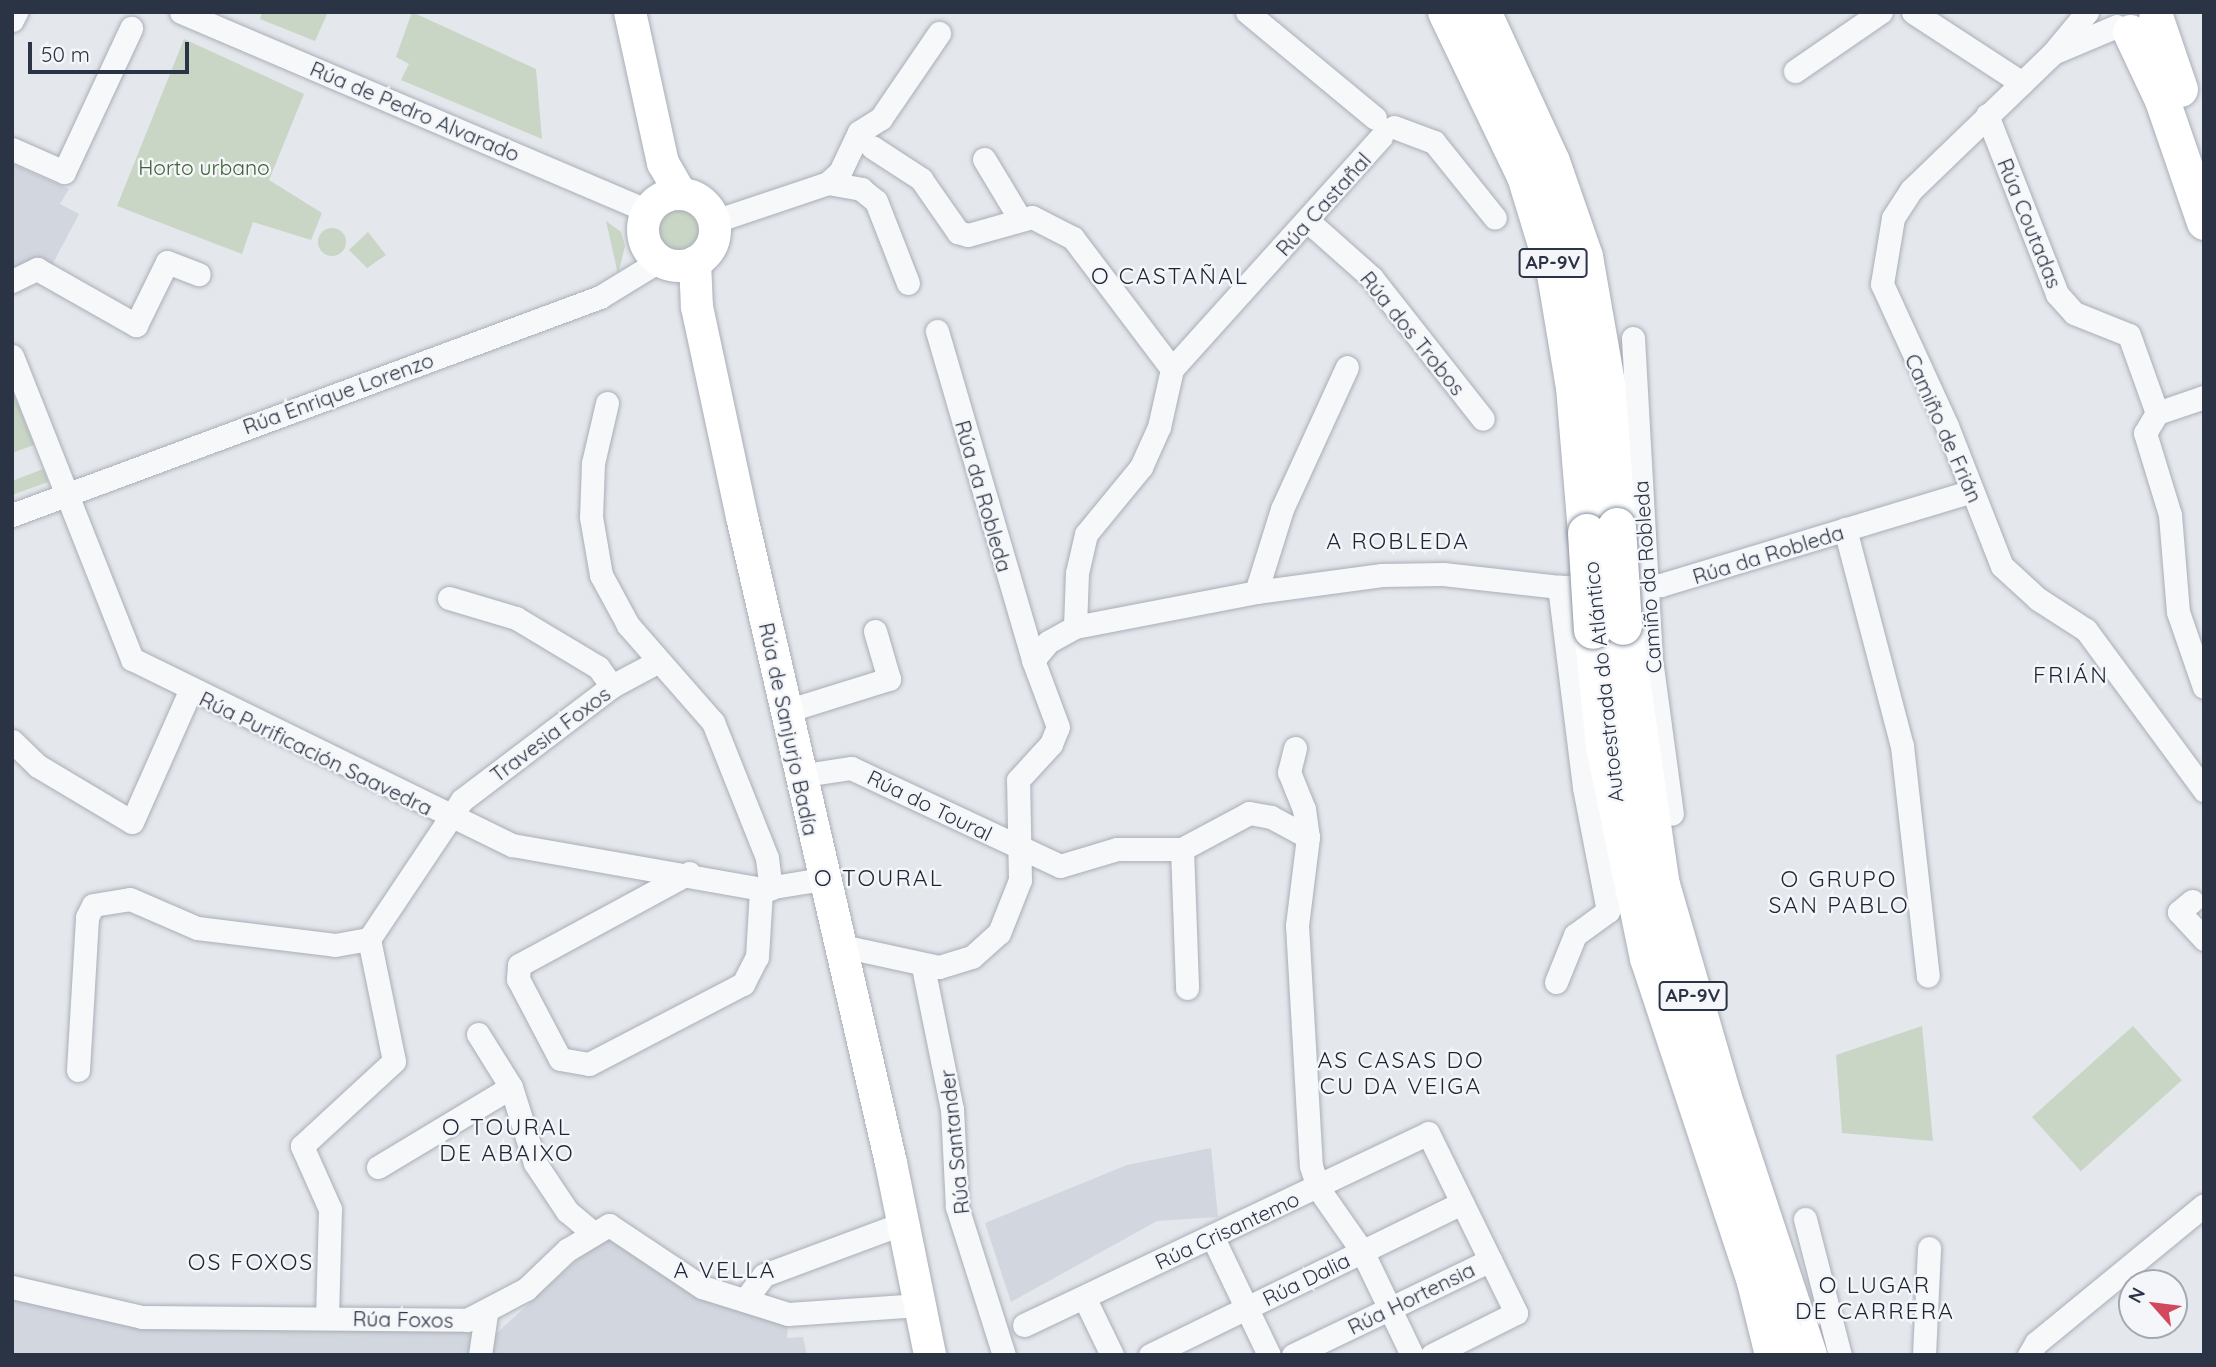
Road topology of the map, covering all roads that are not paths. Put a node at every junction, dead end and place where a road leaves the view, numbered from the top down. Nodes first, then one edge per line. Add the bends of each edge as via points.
1 (16, 12) edge
2 (181, 12) edge
3 (630, 12) edge
4 (1247, 12) edge
5 (1447, 12) edge
6 (1482, 12) edge
7 (1881, 12) edge
8 (1913, 12) edge
9 (2126, 19) edge
10 (12, 20) edge
11 (131, 28) dead end
12 (939, 33) dead end
13 (2053, 52) junction
14 (1794, 71) dead end
15 (2022, 83) junction
16 (1987, 115) junction
17 (1383, 128) junction
18 (872, 147) dead end
19 (12, 149) edge
20 (2204, 156) edge
21 (984, 159) dead end
22 (828, 183) junction
23 (661, 202) junction
24 (1495, 218) dead end
25 (1020, 219) junction
26 (715, 221) junction
27 (1309, 222) junction
28 (2204, 222) edge
29 (675, 263) junction
30 (200, 274) dead end
31 (12, 281) edge
32 (908, 283) dead end
33 (937, 331) dead end
34 (1633, 338) dead end
35 (12, 356) edge
36 (1347, 367) dead end
37 (1172, 369) junction
38 (2204, 397) edge
39 (607, 403) dead end
40 (2157, 413) junction
41 (1483, 419) dead end
42 (1972, 491) junction
43 (65, 496) junction
44 (12, 515) edge
45 (1844, 529) junction
46 (1602, 530) junction
47 (1559, 587) junction
48 (1646, 587) junction
49 (1256, 592) junction
50 (449, 598) dead end
51 (1075, 627) junction
52 (1608, 628) junction
53 (875, 631) dead end
54 (659, 660) junction
55 (1033, 660) junction
56 (612, 686) junction
57 (2204, 687) edge
58 (190, 691) junction
59 (786, 711) junction
60 (12, 741) edge
61 (1295, 748) dead end
62 (798, 776) junction
63 (2204, 790) edge
64 (1672, 814) dead end
65 (447, 816) junction
66 (1308, 837) junction
67 (1019, 848) junction
68 (1182, 849) junction
69 (689, 873) junction
70 (823, 879) junction
71 (766, 889) junction
72 (2192, 901) dead end
73 (369, 939) junction
74 (2204, 939) edge
75 (842, 946) junction
76 (923, 967) junction
77 (1927, 976) dead end
78 (1556, 982) dead end
79 (1187, 988) dead end
80 (478, 1034) dead end
81 (78, 1070) dead end
82 (511, 1087) junction
83 (378, 1167) dead end
84 (1318, 1188) junction
85 (1462, 1203) junction
86 (2202, 1212) edge
87 (1805, 1219) dead end
88 (904, 1223) junction
89 (592, 1232) junction
90 (1212, 1236) junction
91 (1929, 1248) dead end
92 (1362, 1251) junction
93 (1490, 1260) junction
94 (12, 1287) edge
95 (1084, 1297) junction
96 (745, 1300) junction
97 (920, 1305) junction
98 (1247, 1308) junction
99 (1390, 1309) junction
100 (486, 1314) junction
101 (327, 1317) junction
102 (1024, 1325) dead end
103 (480, 1355) edge
104 (930, 1355) edge
105 (1004, 1355) edge
106 (1112, 1355) edge
107 (1150, 1355) edge
108 (1269, 1355) edge
109 (1293, 1355) edge
110 (1412, 1355) edge
111 (1432, 1355) edge
112 (1774, 1355) edge
113 (1808, 1355) edge
114 (1840, 1355) edge
115 (1924, 1355) edge
116 (2029, 1355) edge

1 - 10 street
2 - 23 street, Rúa de Pedro Alvarado
3 - 23 main road via 663,163
4 - 17 street
5 - 46 highway, Autoestrada do Atlántico / AP-9V via 1525,176 1556,274
6 - 46 highway, Autoestrada do Atlántico / AP-9V via 1552,162 1584,257 1606,383
7 - 14 street
8 - 15 street
9 - 13 street, Camiño de Frián
9 - 13 street, Camiño de Frián
9 - 20 main road
9 - 28 main road via 2162,100
11 - 19 street via 64,172
12 - 22 street via 881,118 859,132 841,172
13 - 15 street, Camiño de Frián
15 - 16 street, Camiño de Frián
16 - 40 street, Rúa Coutadas via 2057,294 2074,313 2129,335
16 - 42 street, Camiño de Frián via 1911,190 1893,218 1882,284
17 - 24 street via 1434,142
17 - 27 street, Rúa Castañal
18 - 25 street via 921,179 958,232 968,235
21 - 25 street
22 - 26 street
22 - 32 street via 861,189 876,201
23 - 26 main road via 701,201
23 - 29 main road, Rúa de Sanjurjo Badía via 645,243
25 - 37 street via 1053,223 1073,237
26 - 29 main road via 712,246
27 - 37 street, Rúa Castañal via 1186,348
27 - 41 street, Rúa dos Trobos via 1372,278
29 - 43 street, Rúa Enrique Lorenzo via 600,297
29 - 59 main road, Rúa de Sanjurjo Badía via 697,307
30 - 31 street via 167,262 136,325 37,269
33 - 55 street, Rúa da Robleda
34 - 48 street, Camiño da Robleda
35 - 43 street, Rúa Purificación Saavedra
36 - 49 street via 1282,509
37 - 51 street, Rúa Castañal via 1159,428 1141,467 1086,534
38 - 40 street
39 - 54 street via 593,463 591,517 601,575 628,625
40 - 57 street via 2145,433 2169,515 2179,612
42 - 45 street, Rúa da Robleda
42 - 63 street, Camiño de Frián via 2002,566 2038,600 2086,630
43 - 44 street, Rúa Enrique Lorenzo
43 - 58 street, Rúa Purificación Saavedra via 124,649
45 - 48 street, Rúa da Robleda via 1675,583
45 - 77 street via 1902,746
46 - 52 highway, Autoestrada do Atlántico / AP-9V, bridge
47 - 48 street, Rúa da Robleda
47 - 49 street, Rúa da Robleda via 1443,574 1382,575
47 - 78 street via 1584,787 1608,911 1575,935
48 - 64 street, Camiño da Robleda via 1659,737
49 - 51 street, Rúa da Robleda
50 - 56 street via 516,618 598,667
51 - 55 street, Rúa da Robleda via 1048,642
52 - 112 highway, Autoestrada do Atlántico / AP-9V via 1605,746 1649,958 1755,1282
52 - 113 highway, Autoestrada do Atlántico / AP-9V via 1661,885 1722,1095
53 - 59 street via 889,679
54 - 56 street, Travesia Foxos
54 - 71 street via 713,722 730,755 767,858
55 - 67 street, Rúa da Robleda via 1058,727 1051,744 1018,780
56 - 65 street, Travesia Foxos
58 - 60 street via 132,822 38,766
58 - 65 street, Rúa Purificación Saavedra
59 - 62 main road, Rúa de Sanjurjo Badía
61 - 66 street via 1289,772 1304,809
62 - 67 street, Rúa do Toural via 851,768
62 - 70 main road, Rúa de Sanjurjo Badía
65 - 69 street, Rúa Purificación Saavedra via 512,845
65 - 73 street, Travesia Foxos
66 - 68 street via 1271,817 1249,813
66 - 84 street via 1297,925 1306,1008 1307,1126
67 - 68 street, Rúa do Toural via 1060,866 1116,849
67 - 76 street, Rúa da Robleda via 1016,898 999,933 972,957
68 - 79 street
69 - 71 street, Rúa Purificación Saavedra
69 - 71 street via 519,965 518,979 560,1059 589,1064 743,984 757,957
70 - 71 street, Rúa Purificación Saavedra
70 - 75 main road, Rúa de Sanjurjo Badía
72 - 74 street via 2179,912
73 - 81 street via 335,945 197,928 130,899 93,905 87,917
73 - 101 street via 394,1061 302,1146 330,1209
75 - 76 street, Rúa da Robleda
75 - 88 main road, Rúa de Sanjurjo Badía
76 - 105 street, Rúa Santander via 949,1085 957,1207
80 - 82 street
82 - 83 street
82 - 89 street via 535,1163 567,1211
84 - 85 street, Rúa Crisantemo via 1428,1133
84 - 90 street, Rúa Crisantemo
84 - 92 street
85 - 92 street, Rúa Dalia
85 - 93 street
86 - 116 street via 2036,1343
87 - 114 street
88 - 96 street via 764,1275
88 - 97 main road, Rúa de Sanjurjo Badía
89 - 96 street via 609,1225 623,1230 702,1287
89 - 100 street, Rúa Foxos via 526,1289
90 - 95 street, Rúa Crisantemo
90 - 98 street
91 - 115 street
92 - 98 street, Rúa Dalia
92 - 99 street
93 - 99 street, Rúa Hortensia
93 - 111 street via 1516,1313
94 - 101 street, Rúa Foxos via 142,1317
95 - 102 street, Rúa Crisantemo
95 - 106 street
96 - 97 street via 788,1314
97 - 104 main road, Rúa de Sanjurjo Badía
98 - 107 street, Rúa Dalia
98 - 108 street
99 - 109 street, Rúa Hortensia
99 - 110 street
100 - 101 street, Rúa Foxos via 467,1320
100 - 103 street

